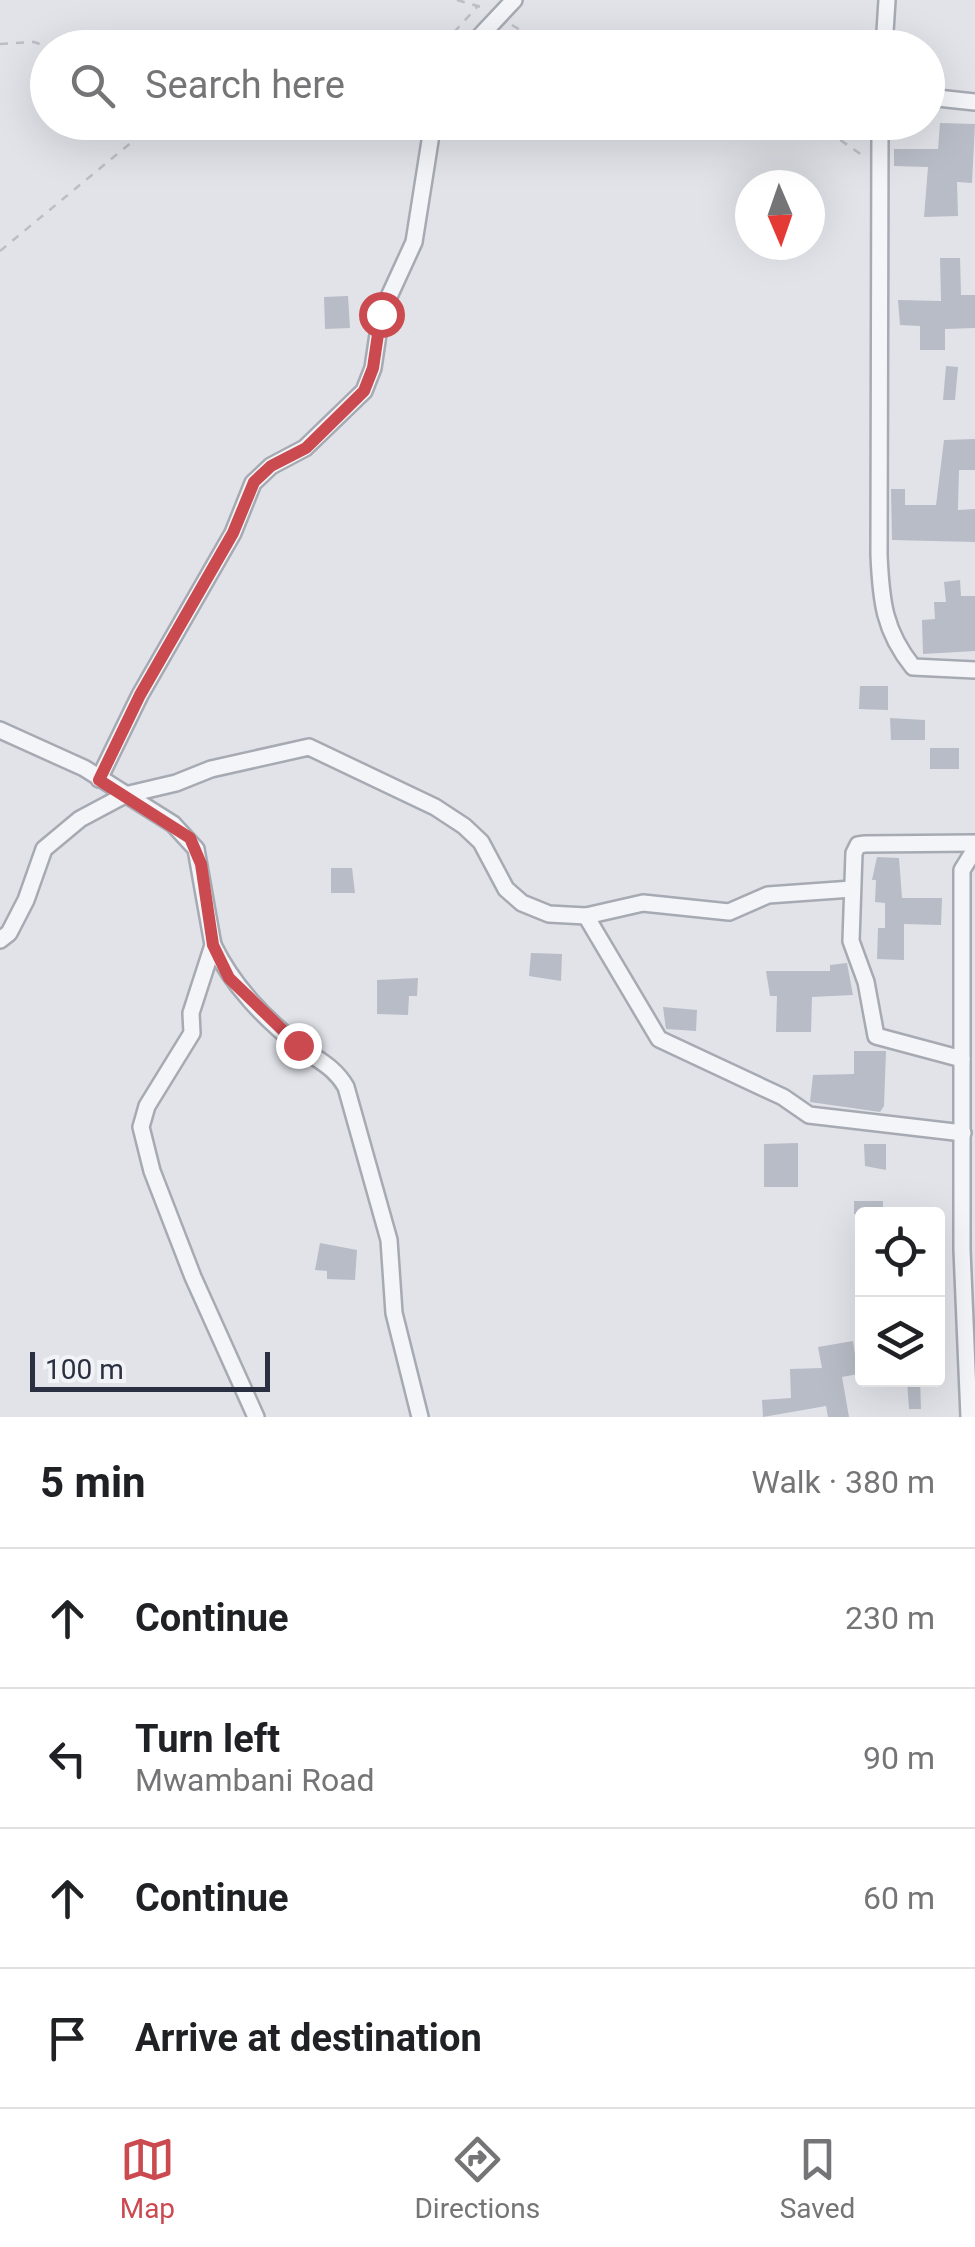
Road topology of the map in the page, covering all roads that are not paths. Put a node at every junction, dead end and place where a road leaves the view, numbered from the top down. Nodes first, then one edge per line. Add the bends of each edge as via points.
1 (514, 0) edge
2 (887, 0) edge
3 (485, 30) edge
4 (885, 30) edge
5 (945, 99) edge
6 (975, 102) edge
7 (430, 140) edge
8 (880, 140) edge
9 (975, 670) edge
10 (0, 730) edge
11 (99, 780) junction
12 (125, 795) junction
13 (975, 846) edge
14 (852, 889) junction
15 (586, 916) junction
16 (0, 940) edge
17 (213, 945) junction
18 (962, 1059) junction
19 (963, 1133) junction
20 (256, 1417) edge
21 (420, 1417) edge
22 (968, 1417) edge

1 - 3 street
2 - 4 street
5 - 6 street
7 - 11 street via 414,242 381,314 364,391 306,448 254,482
8 - 9 street via 884,620 913,667
10 - 11 street
11 - 12 street
12 - 15 street via 309,747 464,826 522,903 549,914
12 - 16 street via 47,845
12 - 17 street via 190,838 201,864
13 - 14 street via 858,845
13 - 18 street via 962,870
14 - 15 street via 768,895 729,912 643,903
14 - 18 street via 851,940 876,1036
15 - 19 street via 659,1039 809,1115
17 - 20 street via 192,1033 141,1127 193,1277
17 - 21 street via 238,988 346,1087 389,1240 394,1313
18 - 19 street
19 - 22 street

